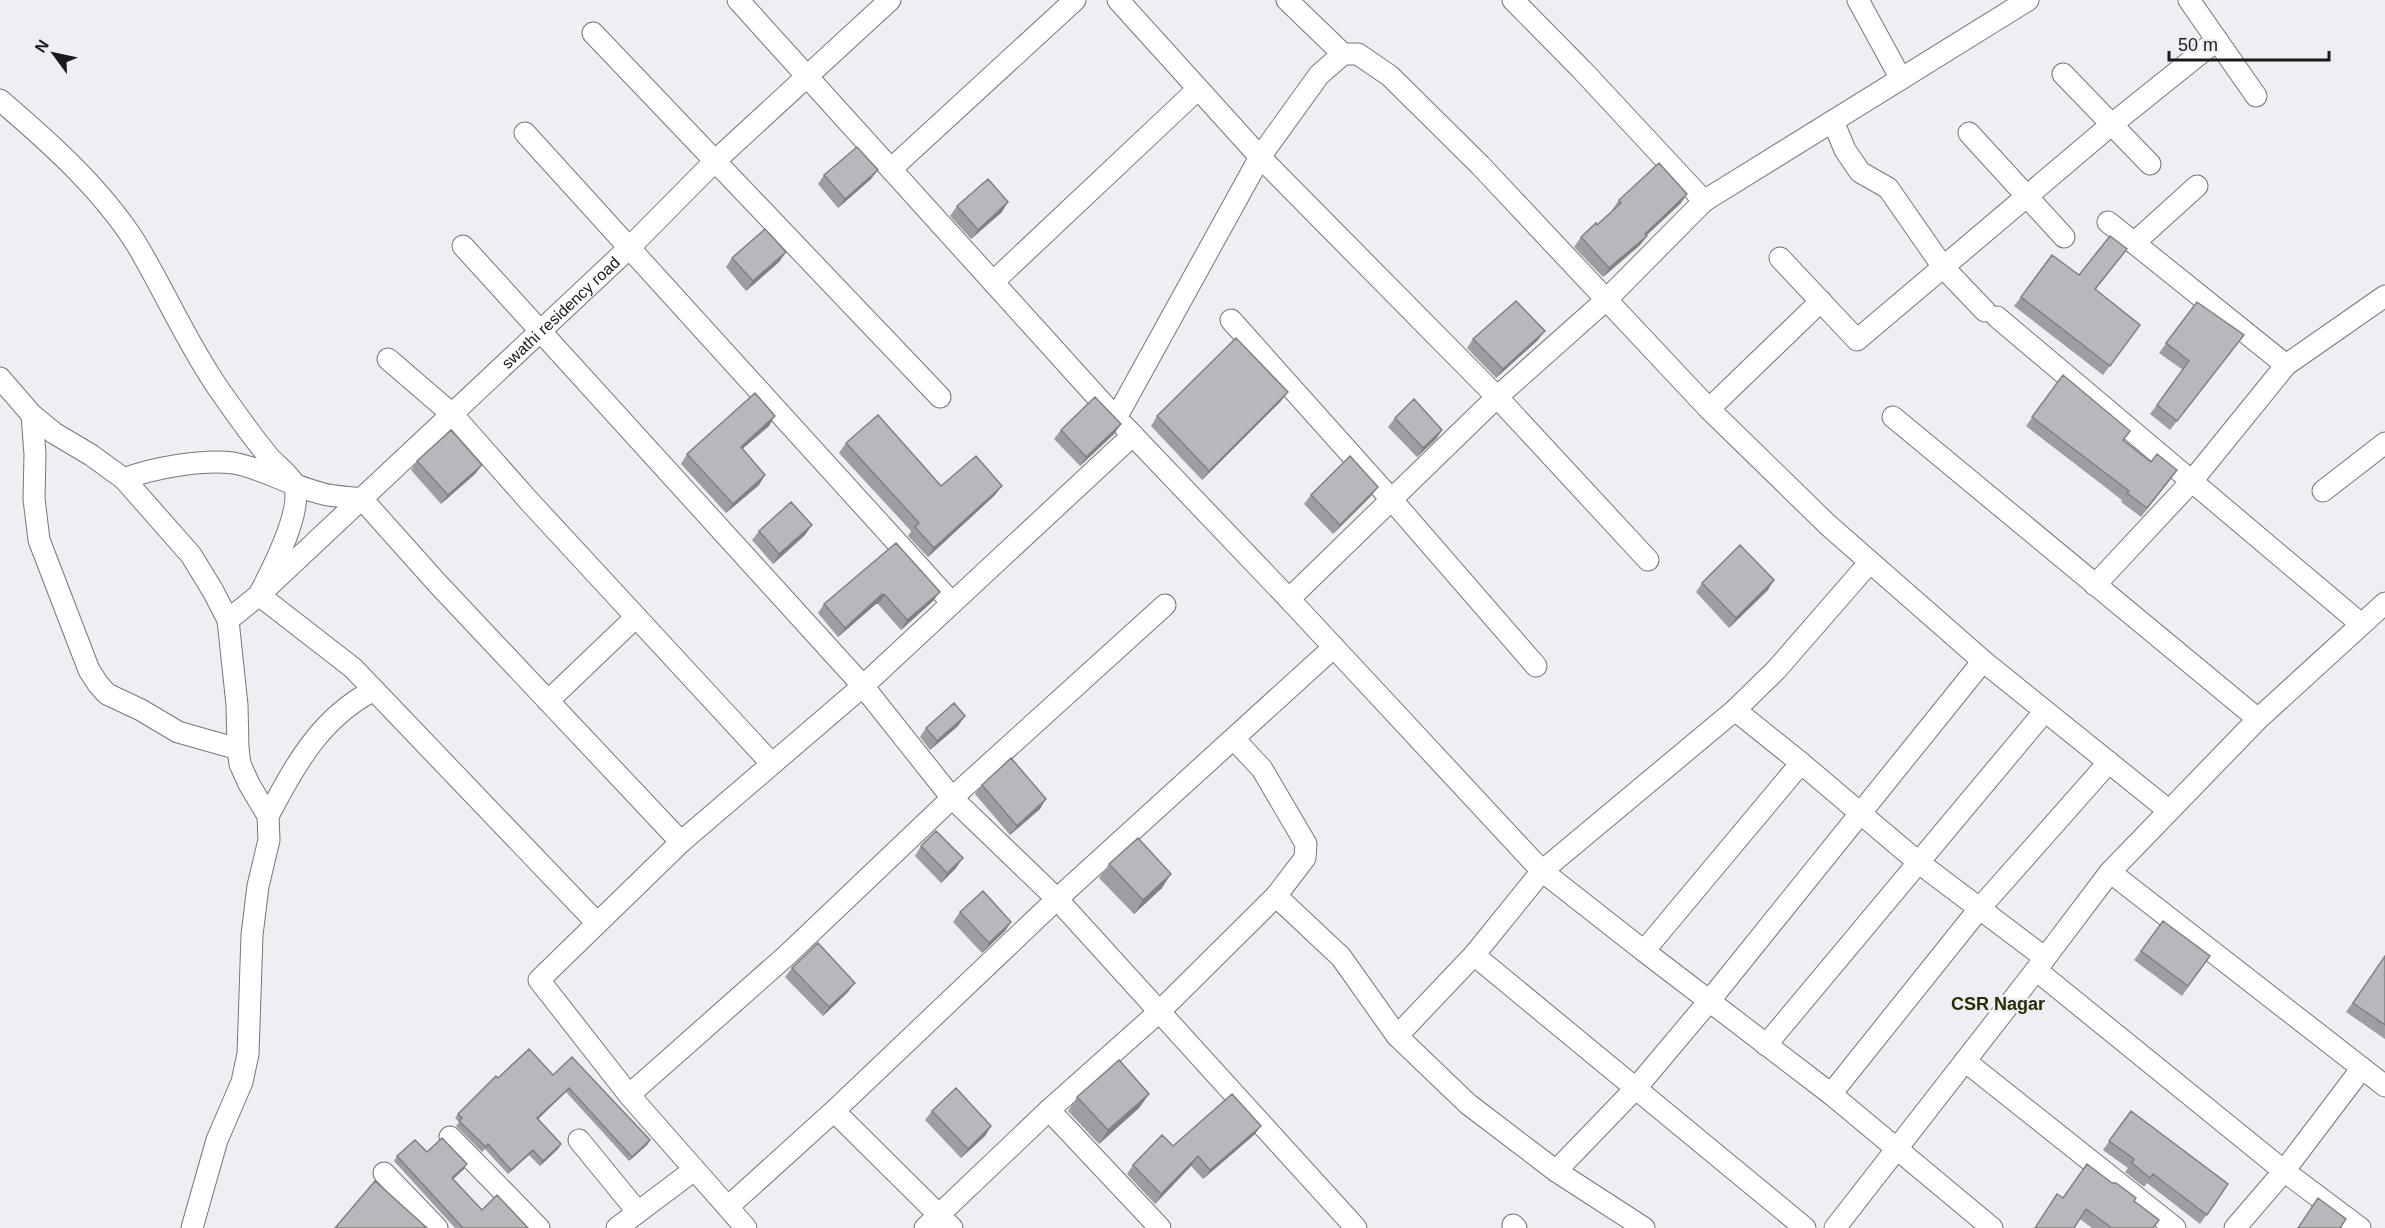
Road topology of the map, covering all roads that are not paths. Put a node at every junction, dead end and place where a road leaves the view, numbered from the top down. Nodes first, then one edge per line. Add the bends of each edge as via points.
1 (738, 0) edge
2 (890, 0) edge
3 (1075, 0) edge
4 (1118, 0) edge
5 (1287, 0) edge
6 (1513, 0) edge
7 (1857, 0) edge
8 (2028, 0) edge
9 (2189, 0) edge
10 (593, 33) dead end
11 (2217, 40) junction
12 (1343, 54) junction
13 (2063, 74) dead end
14 (807, 76) junction
15 (1901, 79) junction
16 (1198, 89) junction
17 (2256, 96) dead end
18 (0, 100) edge
19 (1833, 121) junction
20 (2111, 125) junction
21 (525, 133) dead end
22 (1970, 133) dead end
23 (1260, 157) junction
24 (715, 161) junction
25 (2150, 164) dead end
26 (891, 169) junction
27 (2197, 186) dead end
28 (2027, 196) junction
29 (1704, 201) junction
30 (2108, 222) dead end
31 (2064, 237) dead end
32 (2134, 243) junction
33 (464, 246) dead end
34 (630, 247) junction
35 (1780, 258) dead end
36 (1943, 267) junction
37 (993, 282) junction
38 (2385, 296) edge
39 (1606, 300) junction
40 (1821, 301) junction
41 (1231, 320) dead end
42 (542, 331) junction
43 (388, 359) dead end
44 (2286, 365) junction
45 (0, 378) edge
46 (940, 397) dead end
47 (1497, 397) junction
48 (1709, 409) junction
49 (32, 415) junction
50 (453, 415) junction
51 (1893, 417) dead end
52 (1116, 418) junction
53 (1132, 435) junction
54 (2385, 443) edge
55 (124, 479) junction
56 (2192, 481) junction
57 (293, 483) junction
58 (2323, 491) dead end
59 (362, 499) junction
60 (1391, 499) junction
61 (1648, 560) dead end
62 (1870, 562) junction
63 (2095, 585) junction
64 (259, 595) junction
65 (1289, 599) junction
66 (952, 603) junction
67 (2385, 603) edge
68 (1165, 605) dead end
69 (636, 617) junction
70 (228, 620) junction
71 (2361, 624) junction
72 (1334, 647) junction
73 (1983, 661) junction
74 (1536, 666) dead end
75 (863, 686) junction
76 (374, 690) junction
77 (548, 701) junction
78 (1735, 710) junction
79 (2045, 711) junction
80 (2258, 719) junction
81 (1234, 739) junction
82 (238, 749) junction
83 (2109, 762) junction
84 (1801, 763) junction
85 (772, 764) junction
86 (952, 798) junction
87 (2168, 810) junction
88 (1860, 812) junction
89 (268, 816) junction
90 (681, 842) junction
91 (1918, 862) junction
92 (1542, 871) junction
93 (2110, 872) junction
94 (1276, 896) junction
95 (1057, 899) junction
96 (1978, 909) junction
97 (597, 923) junction
98 (1644, 951) junction
99 (1474, 955) junction
100 (2041, 964) junction
101 (1710, 1000) junction
102 (1160, 1011) junction
103 (1397, 1036) junction
104 (1766, 1044) junction
105 (1965, 1061) junction
106 (2362, 1068) junction
107 (2385, 1086) edge
108 (1636, 1088) junction
109 (1831, 1094) junction
110 (629, 1095) junction
111 (1049, 1110) junction
112 (834, 1111) junction
113 (450, 1137) dead end
114 (579, 1140) dead end
115 (1898, 1149) junction
116 (694, 1170) junction
117 (1556, 1171) junction
118 (2284, 1171) junction
119 (384, 1173) dead end
120 (637, 1211) junction
121 (736, 1221) edge
122 (939, 1224) edge
123 (192, 1228) edge
124 (437, 1228) edge
125 (539, 1228) edge
126 (617, 1228) edge
127 (1160, 1228) edge
128 (1356, 1228) edge
129 (1644, 1228) edge
130 (1805, 1228) edge
131 (1835, 1228) edge
132 (1992, 1228) edge
133 (2175, 1228) edge
134 (2235, 1228) edge
135 (2360, 1228) edge

1 - 14 street
2 - 14 street, swathi residency road
3 - 26 street
4 - 16 street
5 - 12 street
6 - 29 street
7 - 15 street
8 - 15 street
9 - 11 street
10 - 24 street
11 - 17 street
11 - 20 street
12 - 23 street via 1319,75
12 - 39 street via 1358,54 1390,76 1480,165
13 - 20 street
14 - 24 street, swathi residency road
14 - 26 street
15 - 19 street
16 - 23 street
16 - 37 street
18 - 57 street via 56,150 115,215 136,244 216,385
19 - 29 street
19 - 36 street via 1860,172 1888,188
20 - 25 street
20 - 28 street
21 - 34 street
22 - 28 street
23 - 47 street
23 - 52 street
24 - 34 street, swathi residency road
24 - 46 street
26 - 37 street
27 - 32 street
28 - 31 street
28 - 36 street
29 - 39 street
30 - 32 street
32 - 44 street
33 - 42 street
34 - 42 street, swathi residency road
34 - 66 street
35 - 40 street
36 - 40 street via 1857,340
36 - 56 street via 1991,314
37 - 52 street
38 - 44 street
39 - 47 street
39 - 48 street
40 - 48 street
41 - 60 street
42 - 50 street, swathi residency road
42 - 75 street
43 - 50 street
44 - 56 street
45 - 49 street
47 - 60 street
47 - 61 street
48 - 62 street
49 - 55 street
49 - 82 street via 39,540 94,677 107,694 178,732
50 - 59 street, swathi residency road
50 - 69 street
51 - 63 street
52 - 53 street
53 - 65 street
53 - 66 street
54 - 58 street
55 - 57 street via 145,470 232,463
55 - 70 street via 190,555
56 - 63 street
56 - 71 street
57 - 59 street via 320,493
57 - 64 street via 296,501 291,518
59 - 64 street, swathi residency road
59 - 77 street
60 - 65 street
60 - 74 street
62 - 73 street
62 - 78 street via 1776,670
63 - 80 street
64 - 70 street, swathi residency road
64 - 76 street via 353,668
65 - 72 street
66 - 75 street
67 - 71 street
68 - 86 street
69 - 77 street
69 - 85 street
70 - 82 street
71 - 80 street
72 - 81 street
72 - 92 street
73 - 79 street
73 - 88 street
75 - 85 street
75 - 86 street
76 - 89 street via 352,701 314,739
76 - 97 street
77 - 90 street
78 - 84 street
78 - 92 street
79 - 83 street
79 - 91 street
80 - 87 street
81 - 94 street via 1262,770 1306,843 1305,858
81 - 95 street
82 - 89 street via 240,764
83 - 87 street
83 - 96 street
84 - 88 street
84 - 98 street
85 - 90 street
86 - 95 street
86 - 110 street via 786,956
87 - 93 street
88 - 91 street
88 - 101 street
89 - 123 street via 269,840 252,935 248,1054 242,1082 217,1140
90 - 97 street
91 - 96 street
91 - 104 street
92 - 98 street
92 - 99 street
93 - 100 street
93 - 106 street
94 - 102 street
94 - 103 street via 1341,957
95 - 102 street
95 - 112 street
96 - 100 street
96 - 109 street
97 - 110 street via 539,980
98 - 101 street
99 - 103 street
99 - 108 street
100 - 105 street
100 - 118 street
101 - 104 street
101 - 108 street
102 - 111 street
102 - 128 street
103 - 117 street via 1468,1104
104 - 109 street
105 - 115 street
105 - 133 street
106 - 107 street
106 - 118 street
108 - 117 street
108 - 130 street
109 - 115 street
110 - 116 street
111 - 122 street
111 - 127 street
112 - 121 street
112 - 122 street
113 - 125 street
114 - 120 street
115 - 131 street
115 - 132 street
116 - 120 street
116 - 121 street
117 - 129 street
118 - 134 street
118 - 135 street
119 - 124 street
120 - 126 street

